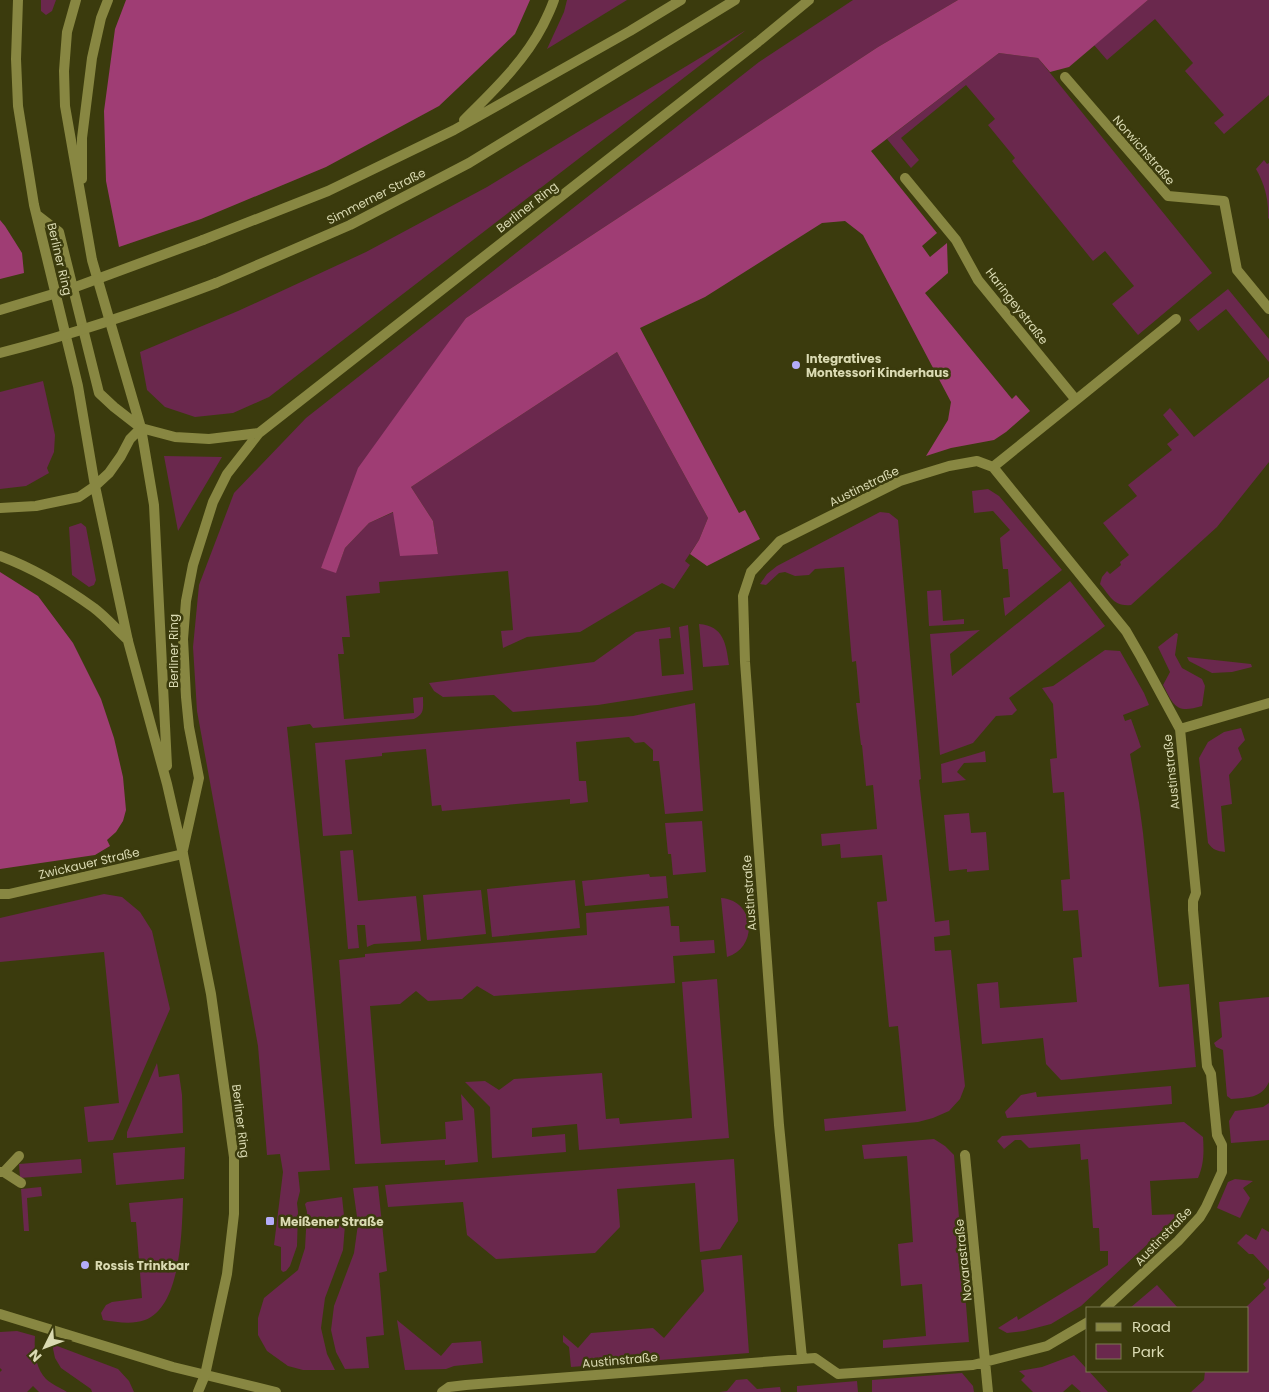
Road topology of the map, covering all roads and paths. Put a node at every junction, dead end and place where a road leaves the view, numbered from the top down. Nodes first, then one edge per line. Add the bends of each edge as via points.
1 (18, 0) edge
2 (76, 0) edge
3 (108, 0) edge
4 (554, 0) edge
5 (680, 0) edge
6 (735, 0) edge
7 (809, 0) edge
8 (1065, 76) dead end
9 (454, 130) junction
10 (905, 178) dead end
11 (82, 208) junction
12 (37, 215) junction
13 (1269, 309) edge
14 (0, 310) edge
15 (1176, 319) dead end
16 (0, 353) edge
17 (1076, 400) junction
18 (142, 428) junction
19 (259, 433) junction
20 (992, 467) junction
21 (95, 486) junction
22 (0, 508) edge
23 (0, 556) edge
24 (128, 641) junction
25 (1269, 702) edge
26 (1180, 729) junction
27 (167, 784) junction
28 (183, 854) junction
29 (0, 894) edge
30 (966, 1155) dead end
31 (18, 1156) dead end
32 (2, 1172) edge
33 (21, 1183) dead end
34 (1105, 1307) edge
35 (0, 1314) edge
36 (1086, 1323) edge
37 (802, 1358) junction
38 (986, 1362) junction
39 (205, 1375) junction
40 (198, 1392) edge
41 (276, 1392) edge
42 (442, 1392) edge
43 (988, 1392) edge

1 - 12 street, Berliner Ring via 18,106
2 - 11 street, Berliner Ring via 67,32 65,106
3 - 11 street, Berliner Ring via 92,58 86,102 82,138
4 - 9 street via 533,43 498,87
5 - 9 street, Simmerner Straße
6 - 16 street, Simmerner Straße, bridge via 469,163 350,226 151,308
7 - 19 street, Berliner Ring
8 - 13 street, Norwichstraße via 1168,196 1224,201 1237,270
9 - 14 street, Simmerner Straße, bridge via 328,191 70,290
10 - 17 street, Haringeystraße via 956,240 978,280
11 - 18 street, Berliner Ring via 92,260
12 - 18 street, Berliner Ring via 59,232 99,392
12 - 21 street, Berliner Ring via 78,386
15 - 17 street
17 - 20 street
18 - 19 street, Berliner Ring via 175,437 209,439
18 - 21 street via 130,439 109,473
18 - 27 street, Berliner Ring via 154,505
19 - 28 street, Berliner Ring via 227,474 214,502 193,565 186,602 183,639 186,697 199,778
20 - 26 street, Austinstraße via 1126,631
20 - 37 street, Austinstraße via 977,461 900,481 780,541 751,572 743,596 779,1132
21 - 22 street via 79,497 36,506
21 - 24 street, Berliner Ring
23 - 24 street, Berliner Ring via 19,563 96,609
24 - 27 street, Berliner Ring
25 - 26 street
26 - 34 street, Austinstraße via 1196,893 1193,910 1207,1066 1222,1145 1222,1172 1200,1217 1152,1267
27 - 28 street, Berliner Ring
28 - 29 street, Zwickauer Straße
28 - 39 street, Berliner Ring via 211,994 234,1157 234,1214 226,1274
30 - 38 street, Novarastraße
31 - 32 street
32 - 33 street
35 - 39 street
36 - 38 street, Austinstraße via 1047,1346
37 - 38 street, Austinstraße via 815,1358 838,1374
37 - 42 street, Austinstraße via 466,1385 449,1387
38 - 43 street
39 - 40 street, Berliner Ring
39 - 41 street

